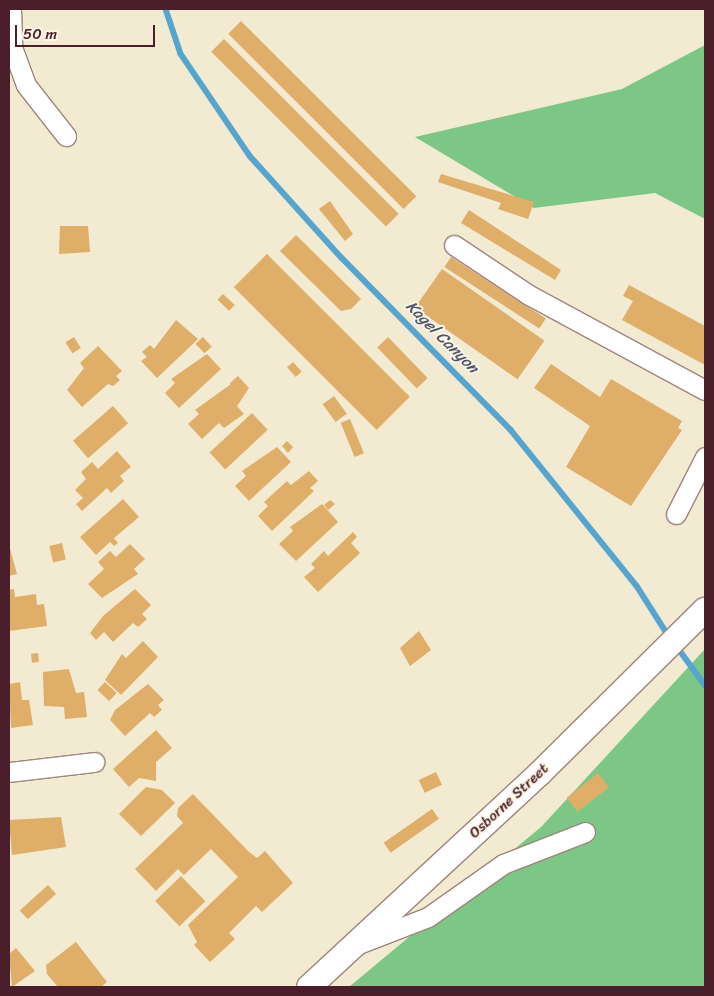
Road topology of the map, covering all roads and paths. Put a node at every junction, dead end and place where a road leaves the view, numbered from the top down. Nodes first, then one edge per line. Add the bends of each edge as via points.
1 (11, 9) edge
2 (66, 136) dead end
3 (454, 245) dead end
4 (705, 390) edge
5 (705, 457) edge
6 (676, 514) dead end
7 (701, 614) edge
8 (94, 762) dead end
9 (9, 772) edge
10 (585, 832) dead end
11 (355, 945) junction
12 (309, 987) edge

1 - 2 street via 12,47 26,85
3 - 4 street via 529,295
5 - 6 street
7 - 11 main road, Osborne Street
8 - 9 street
10 - 11 street via 503,864 428,917
11 - 12 main road, Osborne Street

